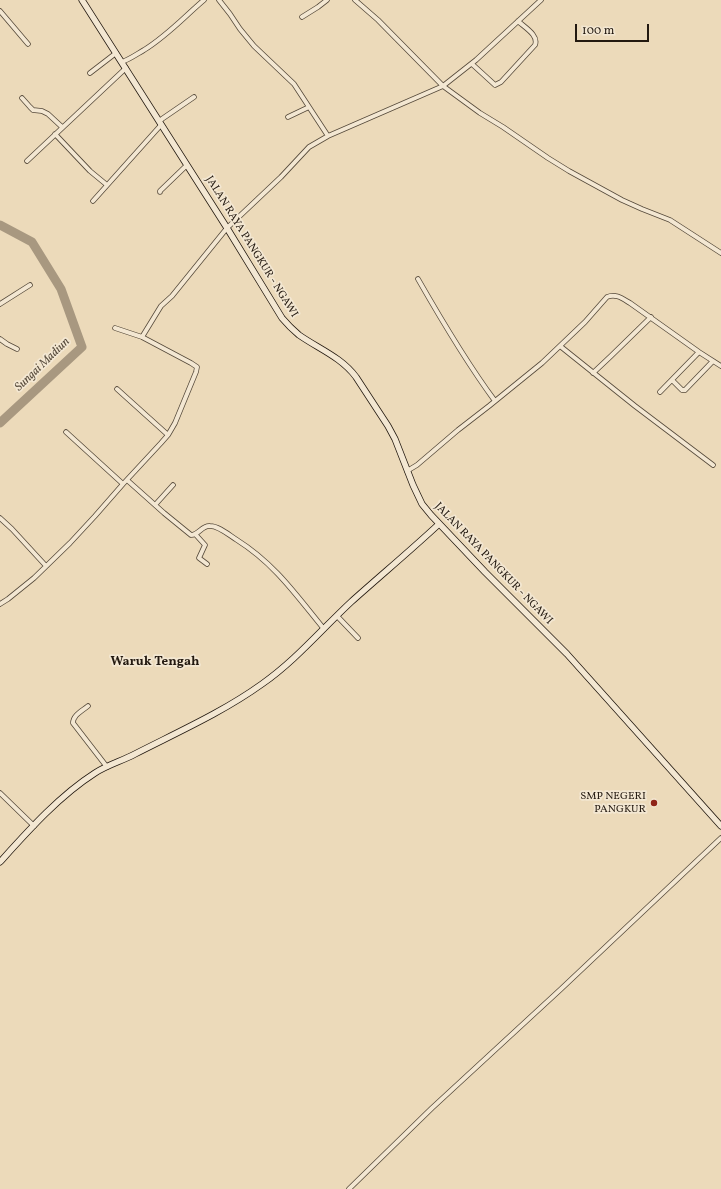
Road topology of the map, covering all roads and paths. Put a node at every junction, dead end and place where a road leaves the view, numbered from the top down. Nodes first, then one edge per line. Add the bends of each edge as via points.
1 (82, 0) edge
2 (204, 0) edge
3 (219, 0) edge
4 (327, 0) edge
5 (356, 0) edge
6 (541, 0) edge
7 (0, 11) edge
8 (302, 17) dead end
9 (518, 21) junction
10 (28, 44) dead end
11 (116, 53) junction
12 (122, 62) junction
13 (472, 64) junction
14 (126, 68) junction
15 (90, 73) dead end
16 (443, 86) junction
17 (194, 97) dead end
18 (22, 98) dead end
19 (309, 107) junction
20 (288, 117) dead end
21 (160, 123) junction
22 (62, 127) junction
23 (55, 134) junction
24 (328, 136) junction
25 (27, 161) dead end
26 (187, 165) junction
27 (107, 185) junction
28 (160, 192) dead end
29 (93, 201) dead end
30 (227, 228) junction
31 (721, 254) edge
32 (418, 279) dead end
33 (30, 285) dead end
34 (0, 304) edge
35 (650, 317) junction
36 (115, 328) dead end
37 (142, 337) junction
38 (0, 339) edge
39 (560, 346) junction
40 (17, 349) dead end
41 (699, 352) junction
42 (713, 361) junction
43 (721, 366) edge
44 (593, 373) junction
45 (672, 380) junction
46 (117, 389) dead end
47 (660, 392) dead end
48 (495, 401) junction
49 (66, 432) dead end
50 (168, 435) junction
51 (713, 465) dead end
52 (407, 470) junction
53 (127, 480) junction
54 (123, 484) junction
55 (173, 485) dead end
56 (155, 505) junction
57 (0, 518) edge
58 (439, 524) junction
59 (196, 535) junction
60 (207, 564) dead end
61 (46, 566) junction
62 (0, 604) edge
63 (337, 616) junction
64 (324, 629) junction
65 (358, 638) dead end
66 (88, 706) dead end
67 (107, 767) junction
68 (0, 794) edge
69 (34, 826) junction
70 (721, 826) edge
71 (721, 838) edge
72 (0, 862) edge
73 (349, 1189) edge

1 - 11 main road, JALAN RAYA PANGKUR - NGAWI
2 - 12 street via 153,44
3 - 19 street via 254,46 294,84
4 - 8 street
5 - 16 street
6 - 9 street
7 - 10 street
9 - 13 street
9 - 13 street via 534,36 536,42 501,82 495,85
11 - 12 main road, JALAN RAYA PANGKUR - NGAWI
11 - 15 street
12 - 14 main road, JALAN RAYA PANGKUR - NGAWI
13 - 16 street
14 - 21 main road, JALAN RAYA PANGKUR - NGAWI
14 - 22 street
16 - 24 street
16 - 31 street via 548,158 622,200 670,220
17 - 21 street
18 - 22 street via 33,110 48,114
19 - 20 street
19 - 24 street
21 - 26 main road, JALAN RAYA PANGKUR - NGAWI
21 - 27 street
22 - 23 street
23 - 25 street
23 - 27 street
24 - 30 street via 304,151 281,178
26 - 28 street
26 - 30 main road, JALAN RAYA PANGKUR - NGAWI
27 - 29 street
30 - 37 street via 161,306
30 - 52 main road, JALAN RAYA PANGKUR - NGAWI via 288,325 340,360 354,373 388,426
32 - 48 street
33 - 34 street
35 - 39 street via 621,298 607,297
35 - 41 street
35 - 44 street
36 - 37 street
37 - 50 street via 197,367
38 - 40 street
39 - 44 street
39 - 48 street
41 - 42 street
41 - 45 street
42 - 43 street
42 - 45 street via 687,390 682,390
44 - 51 street
45 - 47 street
46 - 50 street
48 - 52 street via 417,465
49 - 54 street
50 - 53 street
52 - 58 main road, JALAN RAYA PANGKUR - NGAWI via 422,504
53 - 54 street
53 - 56 street
54 - 61 street via 96,516
55 - 56 street
56 - 59 street via 192,535
57 - 61 street
58 - 63 main road
58 - 70 main road, JALAN RAYA PANGKUR - NGAWI via 567,654
59 - 60 street via 205,545 199,557
59 - 64 street via 206,526 210,526 248,547 279,574
61 - 62 street via 13,596
63 - 64 main road
63 - 65 street
64 - 67 main road via 282,669 256,689 216,713
66 - 67 street via 75,716 73,723
67 - 69 main road via 85,780 60,800
68 - 69 street
69 - 72 main road
71 - 73 street

